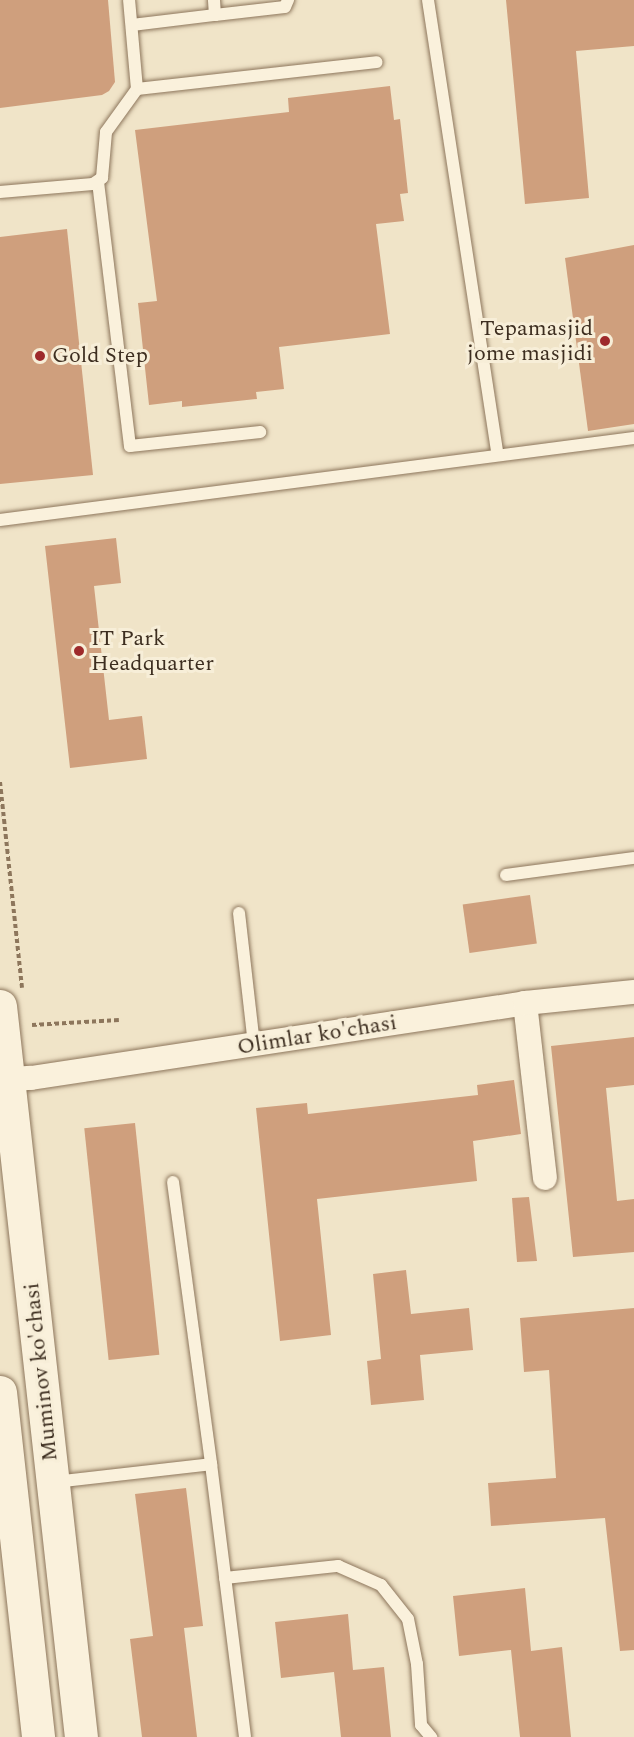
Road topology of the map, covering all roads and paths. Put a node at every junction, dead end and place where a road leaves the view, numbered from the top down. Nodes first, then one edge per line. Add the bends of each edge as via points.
1 (129, 0) edge
2 (214, 0) edge
3 (288, 0) edge
4 (428, 0) edge
5 (215, 15) junction
6 (132, 25) junction
7 (376, 62) dead end
8 (137, 89) junction
9 (98, 182) junction
10 (0, 192) edge
11 (260, 432) dead end
12 (634, 438) edge
13 (498, 455) junction
14 (0, 520) edge
15 (0, 782) edge
16 (634, 858) edge
17 (506, 875) dead end
18 (239, 913) dead end
19 (634, 992) edge
20 (11, 1001) edge
21 (525, 1003) junction
22 (119, 1020) dead end
23 (26, 1025) dead end
24 (254, 1044) junction
25 (4, 1080) edge
26 (545, 1178) dead end
27 (173, 1182) dead end
28 (0, 1392) edge
29 (211, 1464) junction
30 (53, 1482) junction
31 (225, 1578) junction
32 (38, 1737) edge
33 (81, 1737) edge
34 (245, 1737) edge
35 (432, 1737) edge

1 - 6 lane
2 - 5 lane
3 - 5 lane via 285,7
4 - 13 lane
5 - 6 lane
6 - 8 lane
7 - 8 lane
8 - 9 lane via 106,132 102,178
9 - 10 lane
9 - 11 lane via 130,446
12 - 13 lane
13 - 14 lane
15 - 20 path
16 - 17 lane
18 - 24 lane
19 - 21 street, Olimlar ko'chasi
20 - 25 main road, Muminov ko'chasi
21 - 24 street, Olimlar ko'chasi
21 - 26 street
22 - 23 path
24 - 25 street, Olimlar ko'chasi
25 - 30 main road, Muminov ko'chasi
27 - 29 lane
28 - 32 main road, Muminov ko'chasi
29 - 30 lane
29 - 31 lane
30 - 33 main road, Muminov ko'chasi
31 - 34 lane
31 - 35 lane via 338,1566 381,1585 408,1620 417,1664 421,1725

